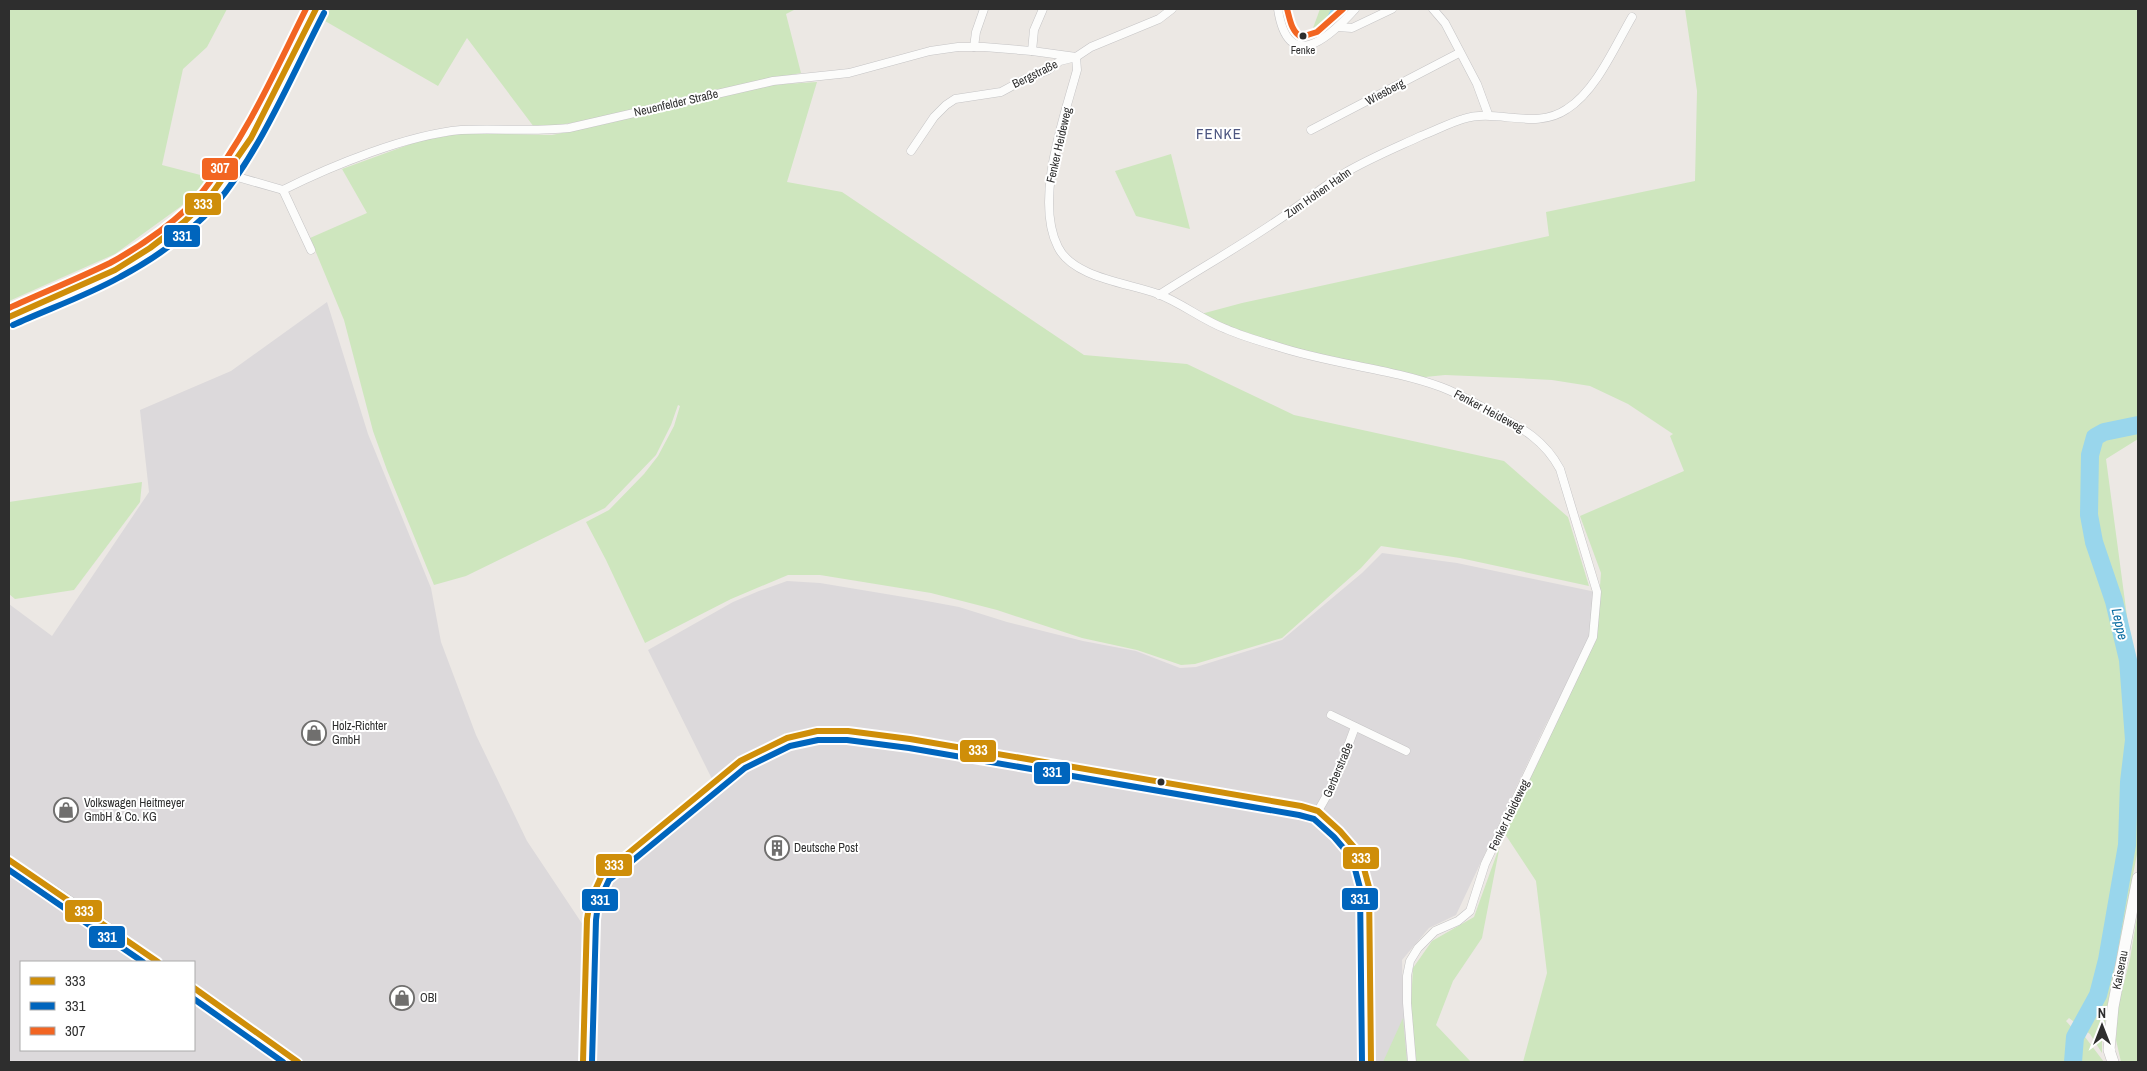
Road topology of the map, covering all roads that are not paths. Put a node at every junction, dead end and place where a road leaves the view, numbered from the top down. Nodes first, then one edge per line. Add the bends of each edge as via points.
1 (316, 9) edge
2 (984, 9) edge
3 (1043, 9) edge
4 (1172, 9) edge
5 (1278, 9) edge
6 (1355, 9) edge
7 (1392, 9) edge
8 (1433, 9) edge
9 (1632, 17) dead end
10 (1338, 27) junction
11 (974, 47) junction
12 (1032, 50) junction
13 (1459, 53) junction
14 (1076, 57) junction
15 (1488, 114) junction
16 (1311, 130) dead end
17 (912, 151) dead end
18 (227, 174) junction
19 (283, 190) junction
20 (311, 250) dead end
21 (1159, 295) junction
22 (9, 317) edge
23 (1331, 715) dead end
24 (1355, 728) junction
25 (1406, 751) dead end
26 (1318, 811) junction
27 (9, 860) edge
28 (2138, 878) edge
29 (157, 961) edge
30 (195, 989) edge
31 (294, 1061) edge
32 (583, 1062) edge
33 (1370, 1062) edge
34 (1412, 1062) edge
35 (2113, 1062) edge

1 - 18 main road via 254,131
2 - 11 street
3 - 12 street via 1034,30
4 - 14 street, Bergstraße via 1159,19
5 - 10 street via 1283,29 1295,45 1318,42
6 - 10 street
7 - 10 street via 1352,28
8 - 13 street via 1445,23
9 - 15 street, Zum Hohen Hahn via 1600,72 1586,92 1567,110 1534,119
11 - 12 street, Neuenfelder Straße
11 - 19 street, Neuenfelder Straße via 930,50 849,74 773,81 569,128 545,131 460,130 424,136 328,170
12 - 14 street, Neuenfelder Straße
13 - 15 street via 1477,84
13 - 16 street, Wiesberg
14 - 17 street, Bergstraße via 1060,61 1000,92 955,100 946,105
14 - 21 street, Fenker Heideweg via 1077,70 1050,184 1051,222 1058,248 1071,262 1096,276
15 - 21 street, Zum Hohen Hahn via 1464,118 1369,159
18 - 19 street
18 - 22 main road via 209,198 150,248 115,270
19 - 20 street
21 - 34 street, Fenker Heideweg via 1225,329 1278,347 1442,388 1523,428 1540,441 1560,469 1597,592 1594,637 1485,864 1470,911 1458,921 1435,931 1410,961 1407,1003
23 - 24 street, Gerberstraße
24 - 25 street, Gerberstraße
24 - 26 street, Gerberstraße via 1335,781
26 - 32 street, Gerberstraße via 896,737 817,731 787,738 740,761 602,875 590,901 587,919
26 - 33 street, Gerberstraße via 1360,854 1370,887
27 - 29 street
28 - 35 main road, Kaiserau via 2112,1015 2110,1050
30 - 31 street

